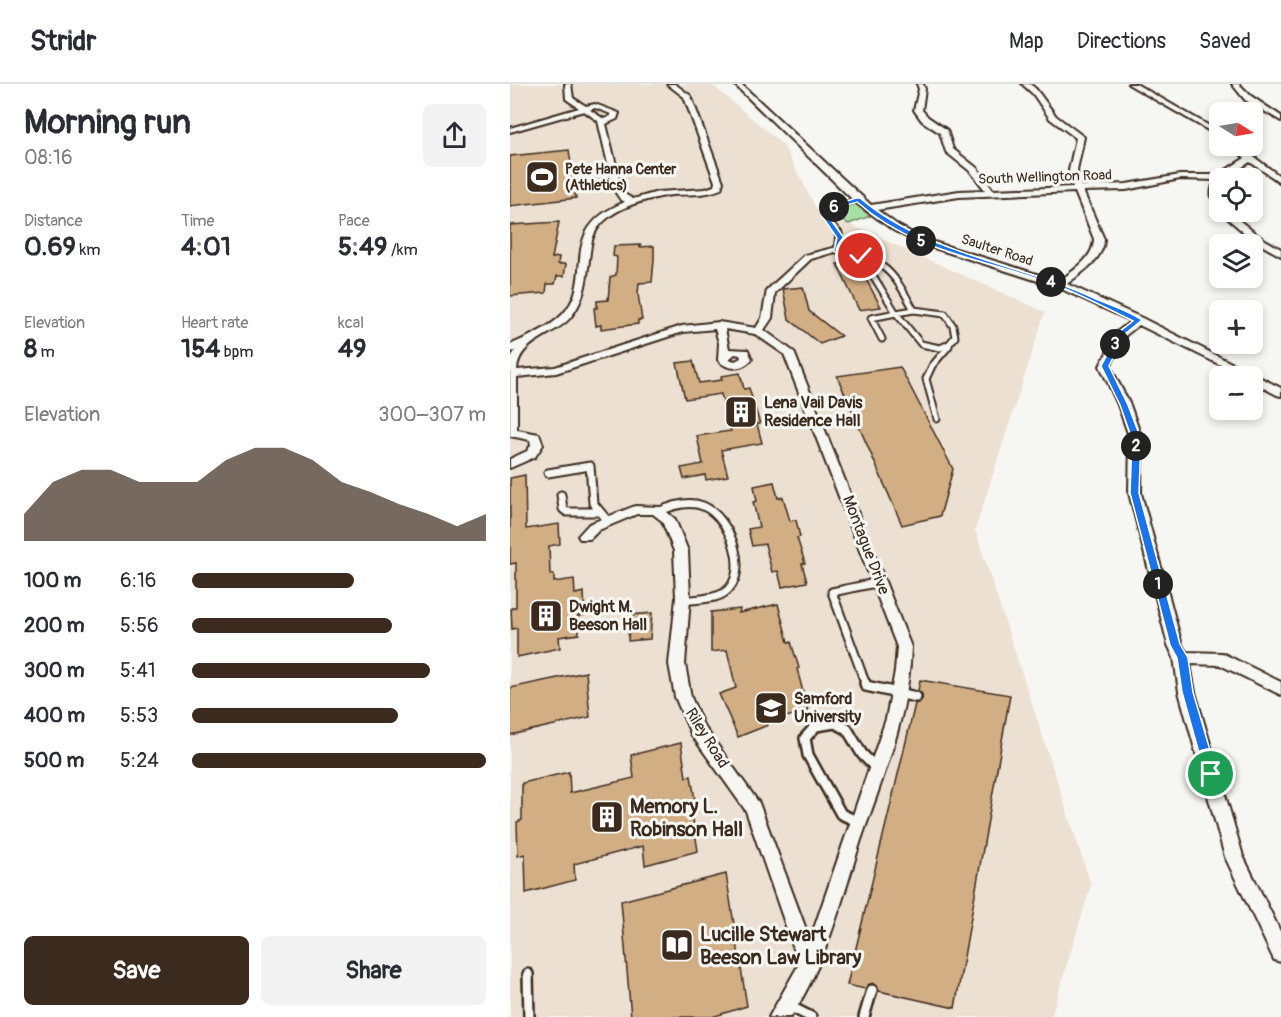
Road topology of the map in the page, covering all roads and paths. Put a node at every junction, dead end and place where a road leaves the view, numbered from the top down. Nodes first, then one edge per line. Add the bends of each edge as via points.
1 (568, 84) edge
2 (670, 84) edge
3 (737, 84) edge
4 (921, 84) edge
5 (1025, 84) edge
6 (1131, 84) edge
7 (1235, 84) edge
8 (583, 109) junction
9 (1281, 119) edge
10 (602, 123) junction
11 (1209, 129) edge
12 (510, 130) edge
13 (1246, 156) edge
14 (1249, 159) junction
15 (1237, 168) edge
16 (1263, 173) edge
17 (1271, 174) junction
18 (1209, 177) edge
19 (1281, 181) edge
20 (1078, 189) junction
21 (990, 192) junction
22 (858, 200) junction
23 (633, 202) junction
24 (871, 208) junction
25 (1236, 222) edge
26 (837, 250) junction
27 (1281, 253) edge
28 (861, 256) junction
29 (1060, 285) junction
30 (914, 310) junction
31 (896, 314) junction
32 (1138, 320) junction
33 (719, 325) junction
34 (759, 331) junction
35 (882, 339) dead end
36 (526, 342) junction
37 (724, 343) junction
38 (951, 344) junction
39 (510, 349) edge
40 (1230, 366) edge
41 (511, 374) edge
42 (1263, 383) edge
43 (1281, 393) edge
44 (937, 419) dead end
45 (510, 432) edge
46 (510, 464) edge
47 (548, 473) dead end
48 (561, 495) dead end
49 (658, 512) junction
50 (604, 516) junction
51 (585, 536) dead end
52 (880, 582) junction
53 (683, 601) junction
54 (1182, 658) junction
55 (1281, 689) edge
56 (900, 694) junction
57 (916, 697) dead end
58 (877, 769) junction
59 (859, 822) junction
60 (1281, 953) edge
61 (809, 965) junction
62 (528, 974) dead end
63 (872, 990) dead end
64 (783, 1011) edge
65 (529, 1017) edge
66 (811, 1017) edge
67 (864, 1017) edge

1 - 8 street via 570,99
2 - 23 street via 687,96 718,187
3 - 22 street, Saulter Road
4 - 21 street via 918,110 944,132 949,150 974,170
5 - 20 street via 1037,91 1053,117 1080,137 1073,170
6 - 11 street
7 - 9 street via 1248,98
8 - 10 street
8 - 10 street via 600,106 615,113
8 - 12 street
10 - 23 street via 618,190
13 - 14 street
14 - 15 street
14 - 17 street
16 - 17 street
17 - 19 street
18 - 20 street, South Wellington Road
20 - 21 street, South Wellington Road
20 - 29 street via 1099,248 1086,265
21 - 24 street, South Wellington Road via 922,198
22 - 24 street, Saulter Road
22 - 26 lane via 833,207 824,214 840,234
23 - 36 street via 592,228 587,238 582,285 573,310 555,326
24 - 29 street, Saulter Road via 879,217 921,241
25 - 27 street
26 - 28 lane
26 - 34 street via 808,257 770,292 767,322
28 - 30 lane via 888,267
28 - 31 lane
29 - 32 street, Saulter Road
30 - 31 lane
30 - 38 lane via 945,314 953,326 955,337
31 - 35 lane via 871,318
31 - 38 lane via 923,348 939,349
32 - 40 street, Saulter Road
32 - 54 street via 1122,333 1105,366 1136,439 1135,493 1175,645
33 - 34 street, Montague Drive
33 - 37 street
33 - 41 street, Montague Drive via 682,328 556,370
34 - 52 street, Montague Drive via 789,352
36 - 39 street
36 - 41 street via 516,356
37 - 37 street via 723,360 727,364 746,361 747,356 741,351
38 - 44 lane via 926,372 924,380
41 - 45 street
42 - 43 street, Saulter Road
45 - 46 street via 530,435 537,445 531,454
47 - 50 lane via 590,466 593,503
48 - 50 lane via 567,512
49 - 50 street via 634,510
49 - 53 street, Riley Road via 669,519 681,551
49 - 53 lane via 682,504 701,505 715,512 731,539 738,567 735,581 724,592
50 - 51 street
52 - 56 street, Montague Drive via 904,647
52 - 56 lane via 832,592 866,686
53 - 61 street, Riley Road via 676,664 683,697 698,729 753,808
54 - 55 street via 1222,659
54 - 60 street via 1187,692 1234,857
56 - 57 lane
56 - 58 street, Montague Drive
58 - 59 street, Montague Drive
58 - 59 lane via 847,729 835,723 816,726 805,738 808,755 841,814
59 - 61 street, Montague Drive
61 - 64 street, Montague Drive
62 - 65 lane
63 - 67 lane
64 - 66 lane

